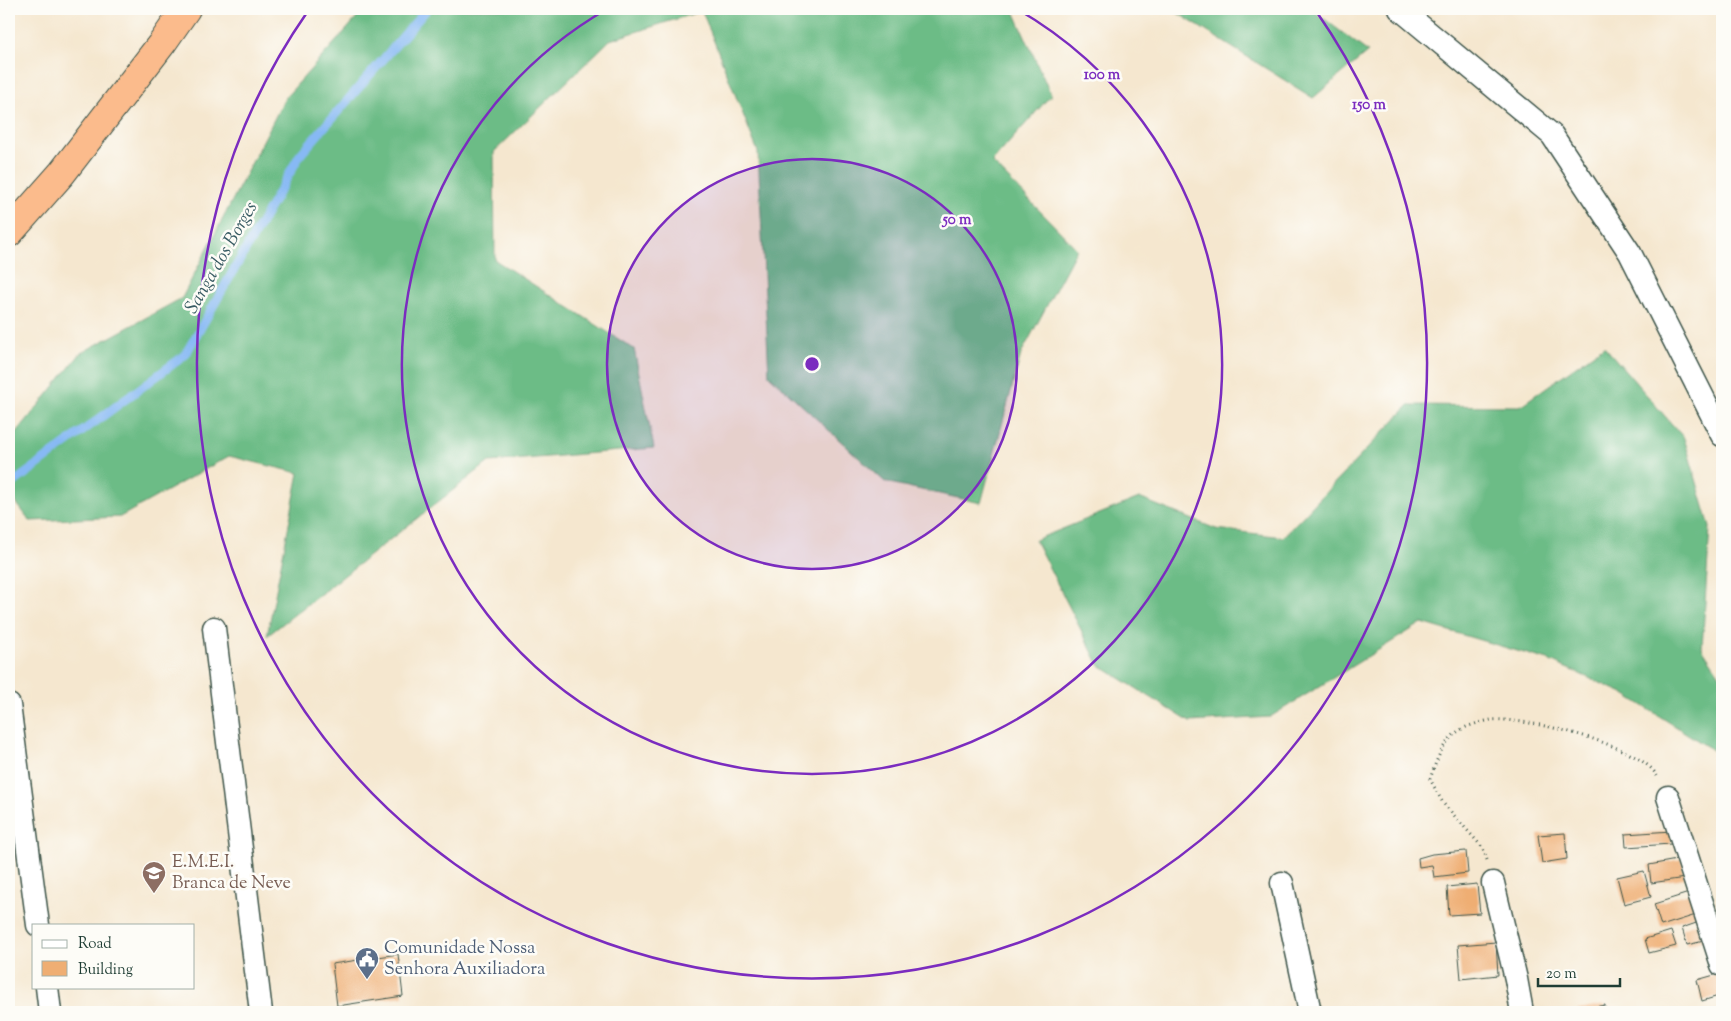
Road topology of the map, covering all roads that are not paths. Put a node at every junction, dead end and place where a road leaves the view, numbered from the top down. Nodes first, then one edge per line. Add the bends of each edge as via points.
1 (186, 9) edge
2 (1400, 9) edge
3 (9, 233) edge
4 (1722, 435) edge
5 (214, 628) dead end
6 (9, 705) edge
7 (1668, 797) road end
8 (1282, 883) dead end
9 (1493, 883) road end
10 (38, 924) edge
11 (1722, 966) edge
12 (47, 988) edge
13 (50, 1012) edge
14 (261, 1012) edge
15 (1310, 1012) edge
16 (1522, 1012) edge

1 - 3 highway via 62,173
2 - 4 street via 1552,135 1630,253
5 - 14 street
6 - 10 street
7 - 11 street
8 - 15 street
9 - 16 street
12 - 13 street

